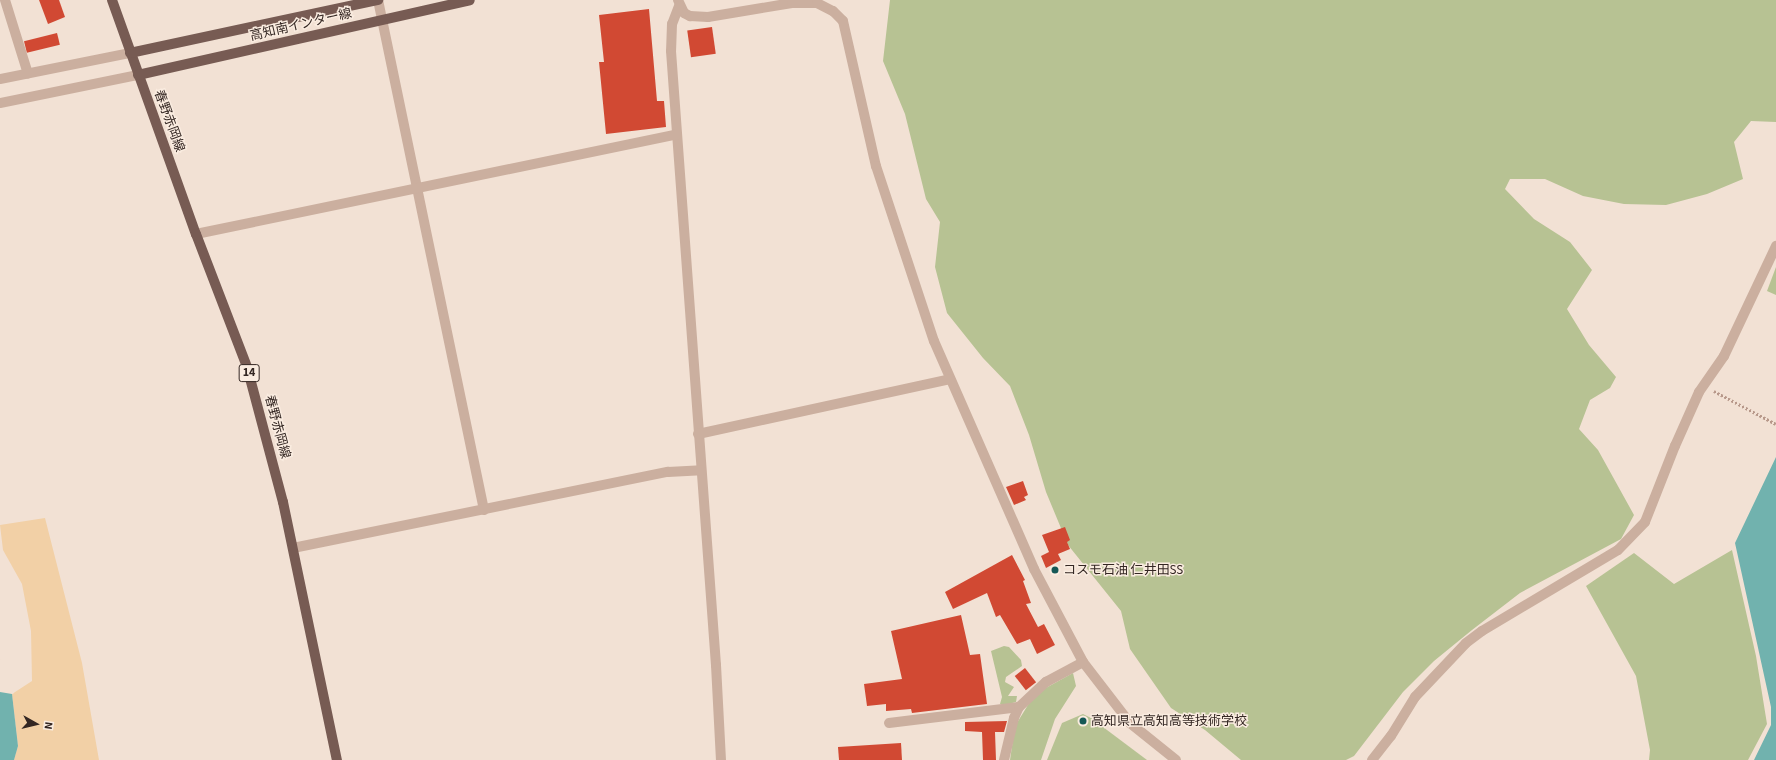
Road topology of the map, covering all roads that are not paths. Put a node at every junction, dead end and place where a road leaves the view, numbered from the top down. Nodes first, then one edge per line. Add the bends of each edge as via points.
1 (5, 0) edge
2 (112, 0) edge
3 (378, 0) edge
4 (470, 0) edge
5 (678, 3) edge
6 (382, 20) junction
7 (130, 53) junction
8 (28, 74) junction
9 (138, 75) junction
10 (0, 79) edge
11 (0, 103) edge
12 (677, 134) junction
13 (418, 186) junction
14 (196, 234) junction
15 (1776, 246) edge
16 (950, 380) junction
17 (698, 434) junction
18 (701, 470) junction
19 (484, 510) junction
20 (292, 548) junction
21 (1083, 662) junction
22 (1019, 707) junction
23 (889, 723) dead end
24 (336, 760) edge
25 (721, 760) edge
26 (1004, 760) edge
27 (1176, 760) edge
28 (1372, 760) edge

1 - 8 street
2 - 7 main road, 春野赤岡線 / 14
3 - 6 street
3 - 7 main road, 高知南インター線
4 - 6 main road, 高知南インター線
5 - 12 street via 672,24 670,51
5 - 16 street via 690,16 708,18 792,3 817,3 833,11 843,20 876,166
6 - 9 main road, 高知南インター線
6 - 13 street
7 - 8 street
7 - 9 main road, 春野赤岡線 / 14
8 - 10 street
9 - 11 street
9 - 14 main road, 春野赤岡線 / 14
12 - 13 street
12 - 17 street
13 - 14 street
13 - 19 street
14 - 20 main road, 春野赤岡線 / 14 via 247,367 283,502
15 - 28 street via 1740,325 1720,364 1704,386 1675,446 1652,510 1638,532 1618,550 1466,643 1415,697 1388,741
16 - 17 street
16 - 21 street via 1034,569
17 - 18 street
18 - 19 street via 668,472
18 - 25 street
19 - 20 street
20 - 24 main road, 春野赤岡線 / 14
21 - 22 street via 1046,682
21 - 27 street via 1130,723
22 - 23 street
22 - 26 street via 1012,724

